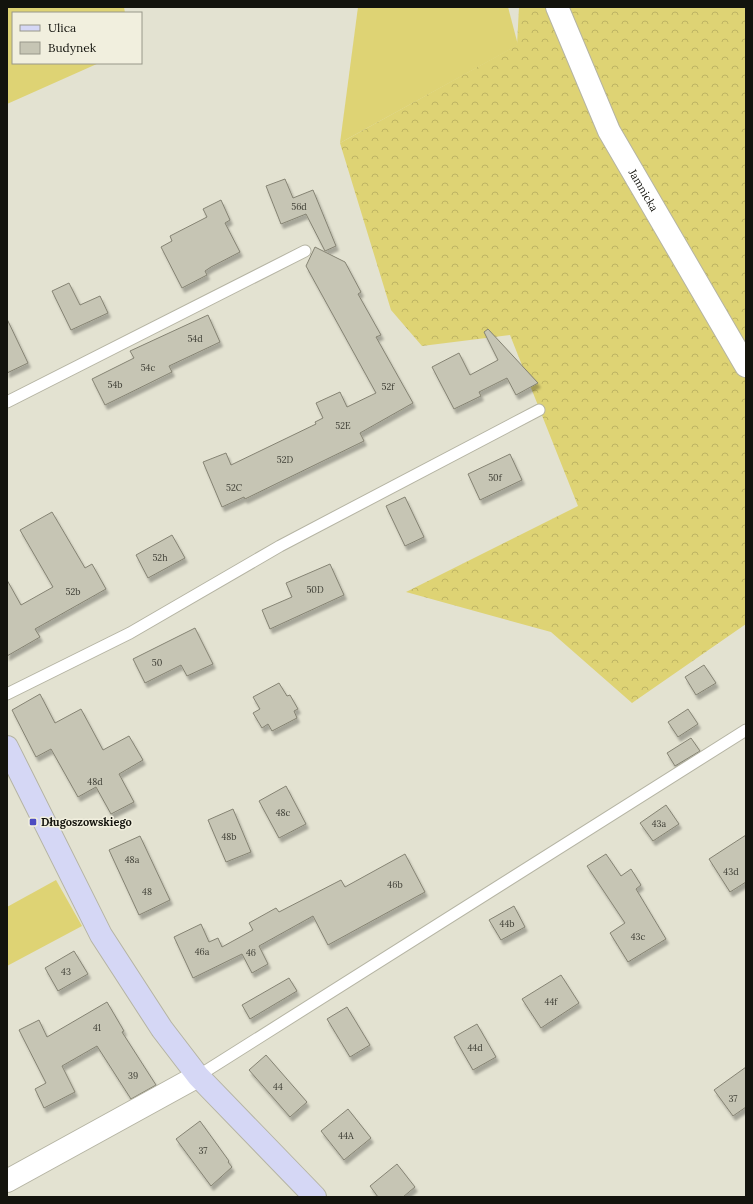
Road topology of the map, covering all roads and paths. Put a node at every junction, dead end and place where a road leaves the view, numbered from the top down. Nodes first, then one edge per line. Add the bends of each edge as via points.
1 (557, 7) edge
2 (305, 252) dead end
3 (746, 366) edge
4 (7, 402) edge
5 (539, 410) dead end
6 (7, 694) edge
7 (746, 730) edge
8 (7, 747) edge
9 (198, 1076) junction
10 (7, 1181) edge
11 (315, 1197) edge

1 - 3 street, Jamnicka via 609,131
2 - 4 lane
5 - 6 lane via 280,546 130,633
7 - 9 lane
8 - 9 street via 101,935 162,1029
9 - 10 street
9 - 11 street

